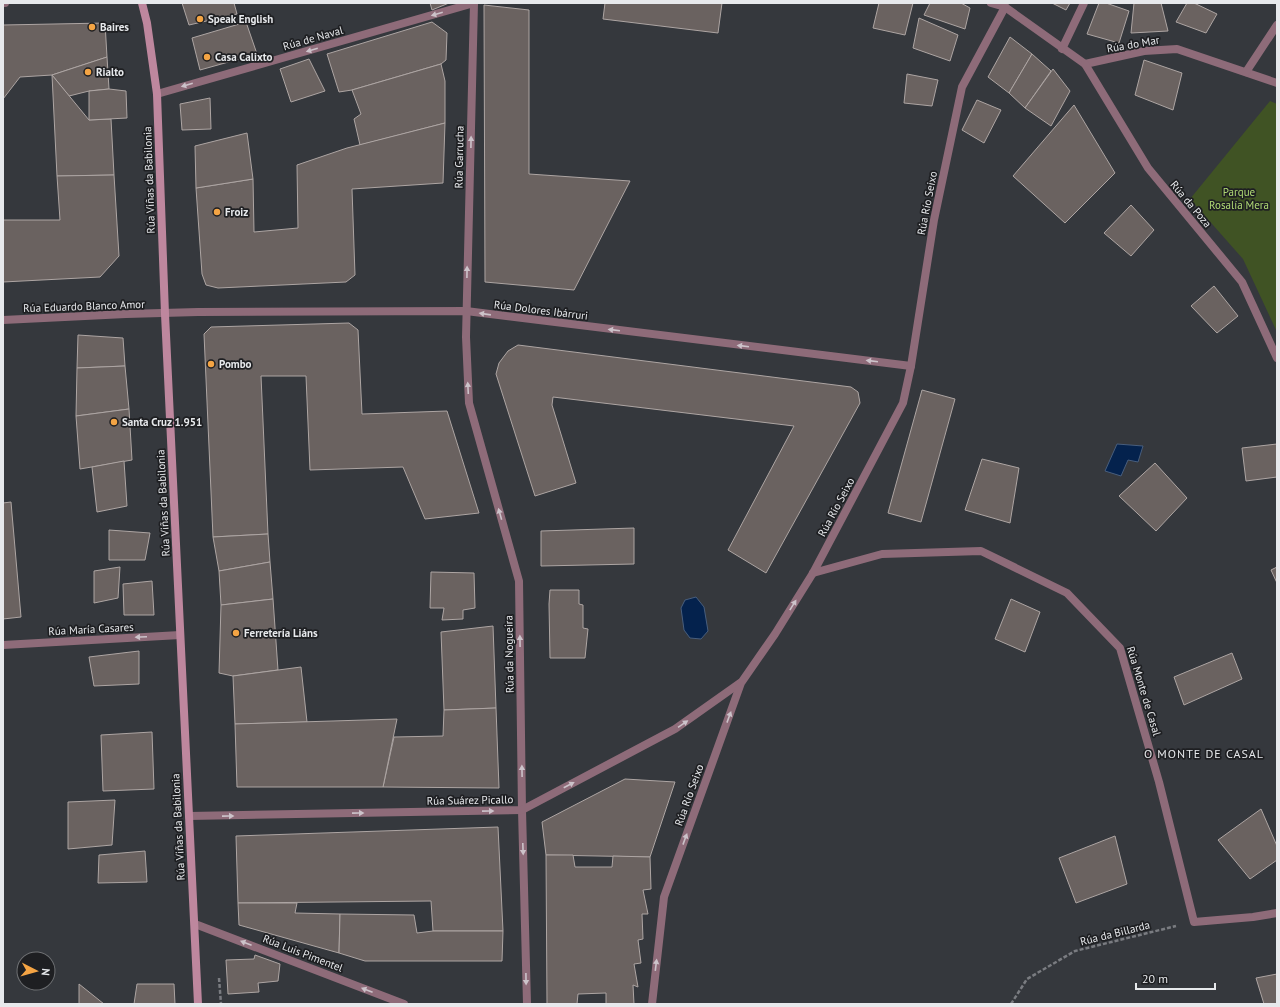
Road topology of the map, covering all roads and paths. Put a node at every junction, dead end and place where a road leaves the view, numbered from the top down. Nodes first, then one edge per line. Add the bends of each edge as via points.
1 (142, 3) edge
2 (474, 3) edge
3 (991, 3) edge
4 (1084, 3) edge
5 (1004, 5) edge
6 (1277, 25) edge
7 (1062, 49) junction
8 (1086, 64) junction
9 (1246, 72) junction
10 (1277, 83) edge
11 (157, 94) junction
12 (466, 311) junction
13 (165, 314) junction
14 (3, 320) edge
15 (1277, 358) edge
16 (911, 366) junction
17 (813, 573) junction
18 (180, 635) junction
19 (3, 645) edge
20 (741, 683) junction
21 (522, 810) junction
22 (189, 816) junction
23 (1277, 913) edge
24 (1194, 922) junction
25 (195, 924) junction
26 (219, 978) dead end
27 (198, 1004) edge
28 (221, 1004) edge
29 (404, 1004) edge
30 (527, 1004) edge
31 (652, 1004) edge
32 (1012, 1004) edge

1 - 11 main road, Rúa Viñas da Babilonia
2 -> 11 street, Rúa de Naval
12 -> 2 street, Rúa Garrucha
3 - 5 street
4 - 7 street
5 - 7 street
5 - 16 street, Rúa Río Seixo via 962,87 934,220
6 - 9 street
7 - 8 street
8 - 9 street, Rúa do Mar via 1144,51 1177,49
8 - 15 street, Rúa da Poza via 1148,168 1242,282
9 - 10 street, Rúa do Mar
11 - 13 main road, Rúa Viñas da Babilonia
12 - 13 street, Rúa Dolores Ibárruri
16 -> 12 street, Rúa Dolores Ibárruri
21 -> 12 street, Rúa da Nogueira via 519,581 469,403
13 - 14 street, Rúa Eduardo Blanco Amor
13 - 18 main road, Rúa Viñas da Babilonia
16 - 17 street, Rúa Río Seixo via 903,403
20 -> 17 street, Rúa Río Seixo
17 - 24 street, Rúa Monte de Casal via 882,554 981,551 1067,593 1120,648 1159,782
18 -> 19 street, Rúa María Casares
18 - 22 main road, Rúa Viñas da Babilonia
21 -> 20 street, Rúa Suárez Picallo via 675,730
31 -> 20 street, Rúa Río Seixo via 664,897
22 -> 21 street, Rúa Suárez Picallo
21 -> 30 street, Rúa da Nogueira
22 - 25 main road, Rúa Viñas da Babilonia
23 - 24 street
24 - 32 path, Rúa da Billarda via 1075,951 1026,979
25 - 27 main road, Rúa Viñas da Babilonia
29 -> 25 street, Rúa Luis Pimentel
26 - 28 path

